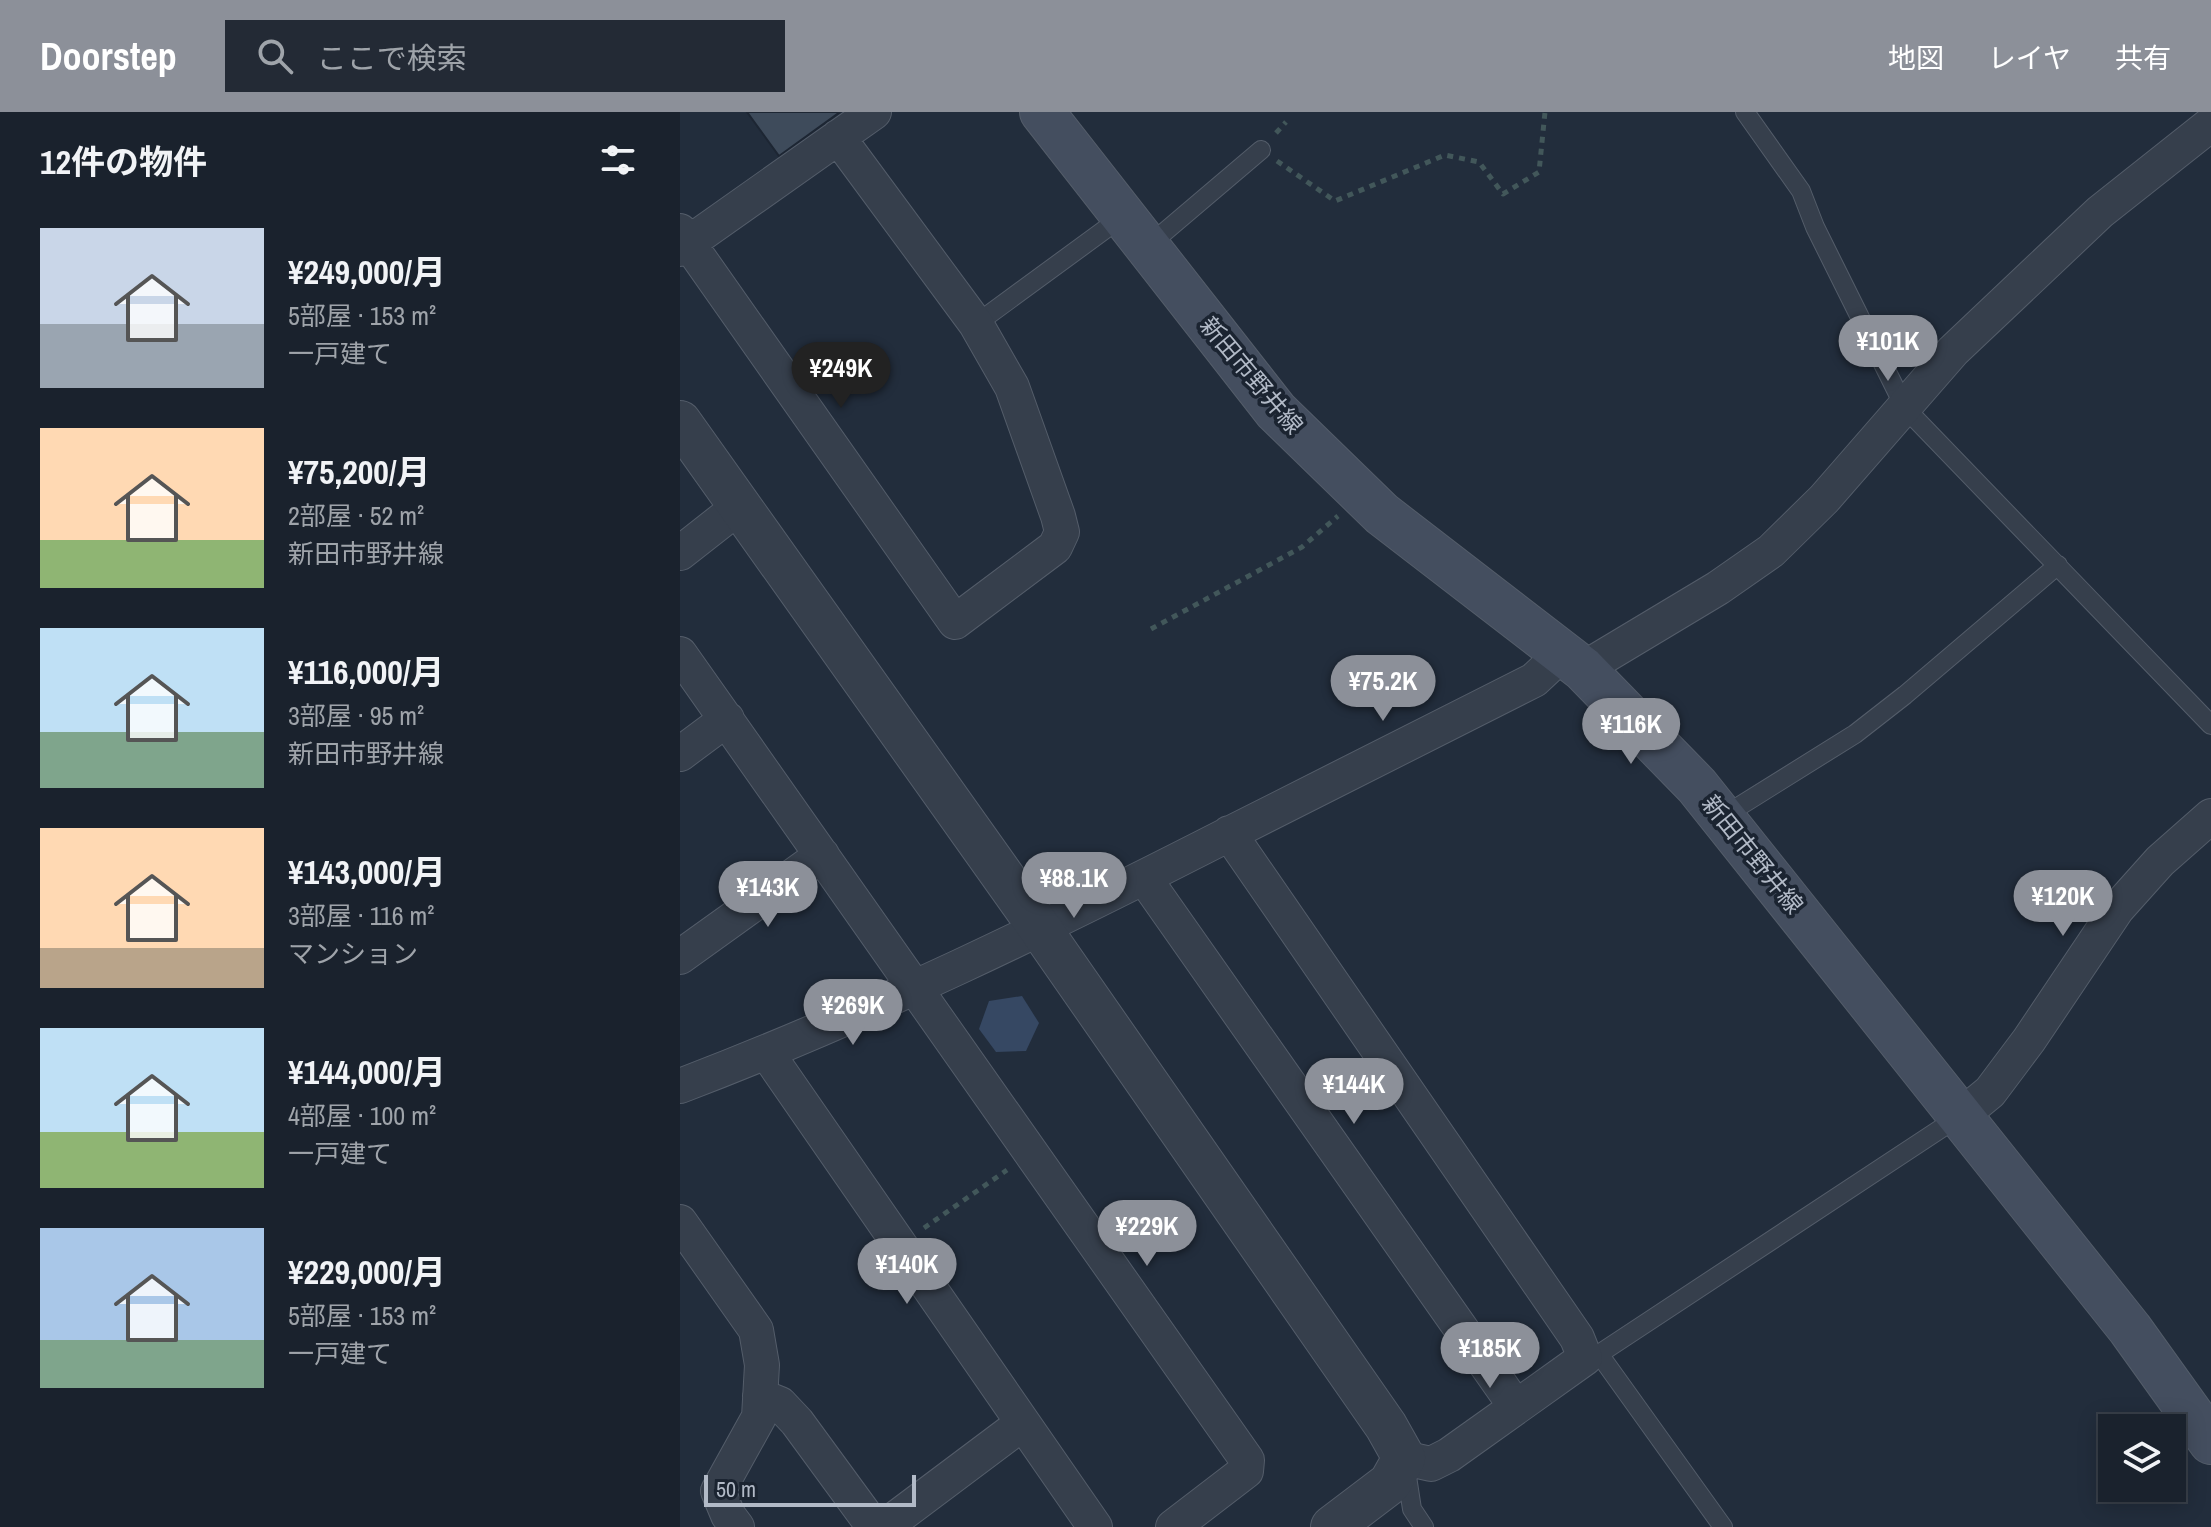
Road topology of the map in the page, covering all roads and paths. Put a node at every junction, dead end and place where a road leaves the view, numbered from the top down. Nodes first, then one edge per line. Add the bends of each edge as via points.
1 (874, 112) edge
2 (1042, 112) edge
3 (1545, 112) edge
4 (1745, 112) edge
5 (2211, 124) edge
6 (838, 137) junction
7 (1261, 150) joint
8 (1135, 231) junction
9 (683, 241) edge
10 (976, 324) junction
11 (1905, 408) junction
12 (680, 422) edge
13 (1363, 495) junction
14 (740, 506) junction
15 (680, 553) edge
16 (2058, 565) junction
17 (1151, 629) dead end
18 (680, 654) edge
19 (1574, 660) junction
20 (727, 719) junction
21 (2211, 725) edge
22 (680, 754) edge
23 (2211, 816) edge
24 (1722, 817) junction
25 (1229, 833) junction
26 (822, 855) junction
27 (1145, 879) junction
28 (1039, 927) junction
29 (680, 957) edge
30 (915, 988) junction
31 (767, 1053) junction
32 (680, 1086) edge
33 (1962, 1115) junction
34 (1031, 1153) junction
35 (680, 1222) edge
36 (900, 1245) junction
37 (1592, 1356) junction
38 (760, 1396) junction
39 (1516, 1407) junction
40 (1023, 1423) junction
41 (2211, 1442) edge
42 (1404, 1458) junction
43 (737, 1527) edge
44 (1095, 1527) edge
45 (1173, 1527) edge
46 (1332, 1527) edge
47 (1424, 1527) edge
48 (1723, 1527) edge

1 - 6 street
2 - 8 main road, 新田市野井線
3 - 7 path via 1539,172 1503,194 1479,162 1445,155 1335,201
4 - 11 lane via 1801,191
5 - 11 street via 2100,212 1953,351
6 - 9 street
6 - 10 street
7 - 8 lane
8 - 10 lane
8 - 13 main road, 新田市野井線 via 1276,411
9 - 10 street via 955,622 1055,547 1062,532 1012,387
11 - 16 lane
11 - 19 street via 1771,551 1718,588
12 - 14 street
13 - 17 path via 1302,547
13 - 19 main road, 新田市野井線
14 - 15 street
14 - 28 street
16 - 21 lane
16 - 24 lane via 1855,734
18 - 20 street
19 - 24 main road, 新田市野井線
19 - 25 street
20 - 22 street
20 - 26 street
23 - 33 street via 2117,909 1990,1092
24 - 33 main road, 新田市野井線
25 - 27 street
25 - 37 street
26 - 29 street
26 - 30 street
27 - 28 street
27 - 39 street
28 - 30 street
28 - 42 street
30 - 31 street
30 - 34 street
31 - 32 street
31 - 36 street
33 - 37 lane
33 - 41 main road, 新田市野井線 via 2130,1329
34 - 36 path
34 - 45 street via 1247,1460 1246,1471
35 - 38 street via 756,1330
36 - 40 street
37 - 39 street
37 - 48 lane
38 - 40 street via 780,1404 797,1422 868,1519 879,1526
38 - 43 street via 759,1417 718,1491
39 - 42 street via 1431,1464
40 - 44 street
42 - 46 street via 1390,1483
42 - 47 lane via 1412,1509

